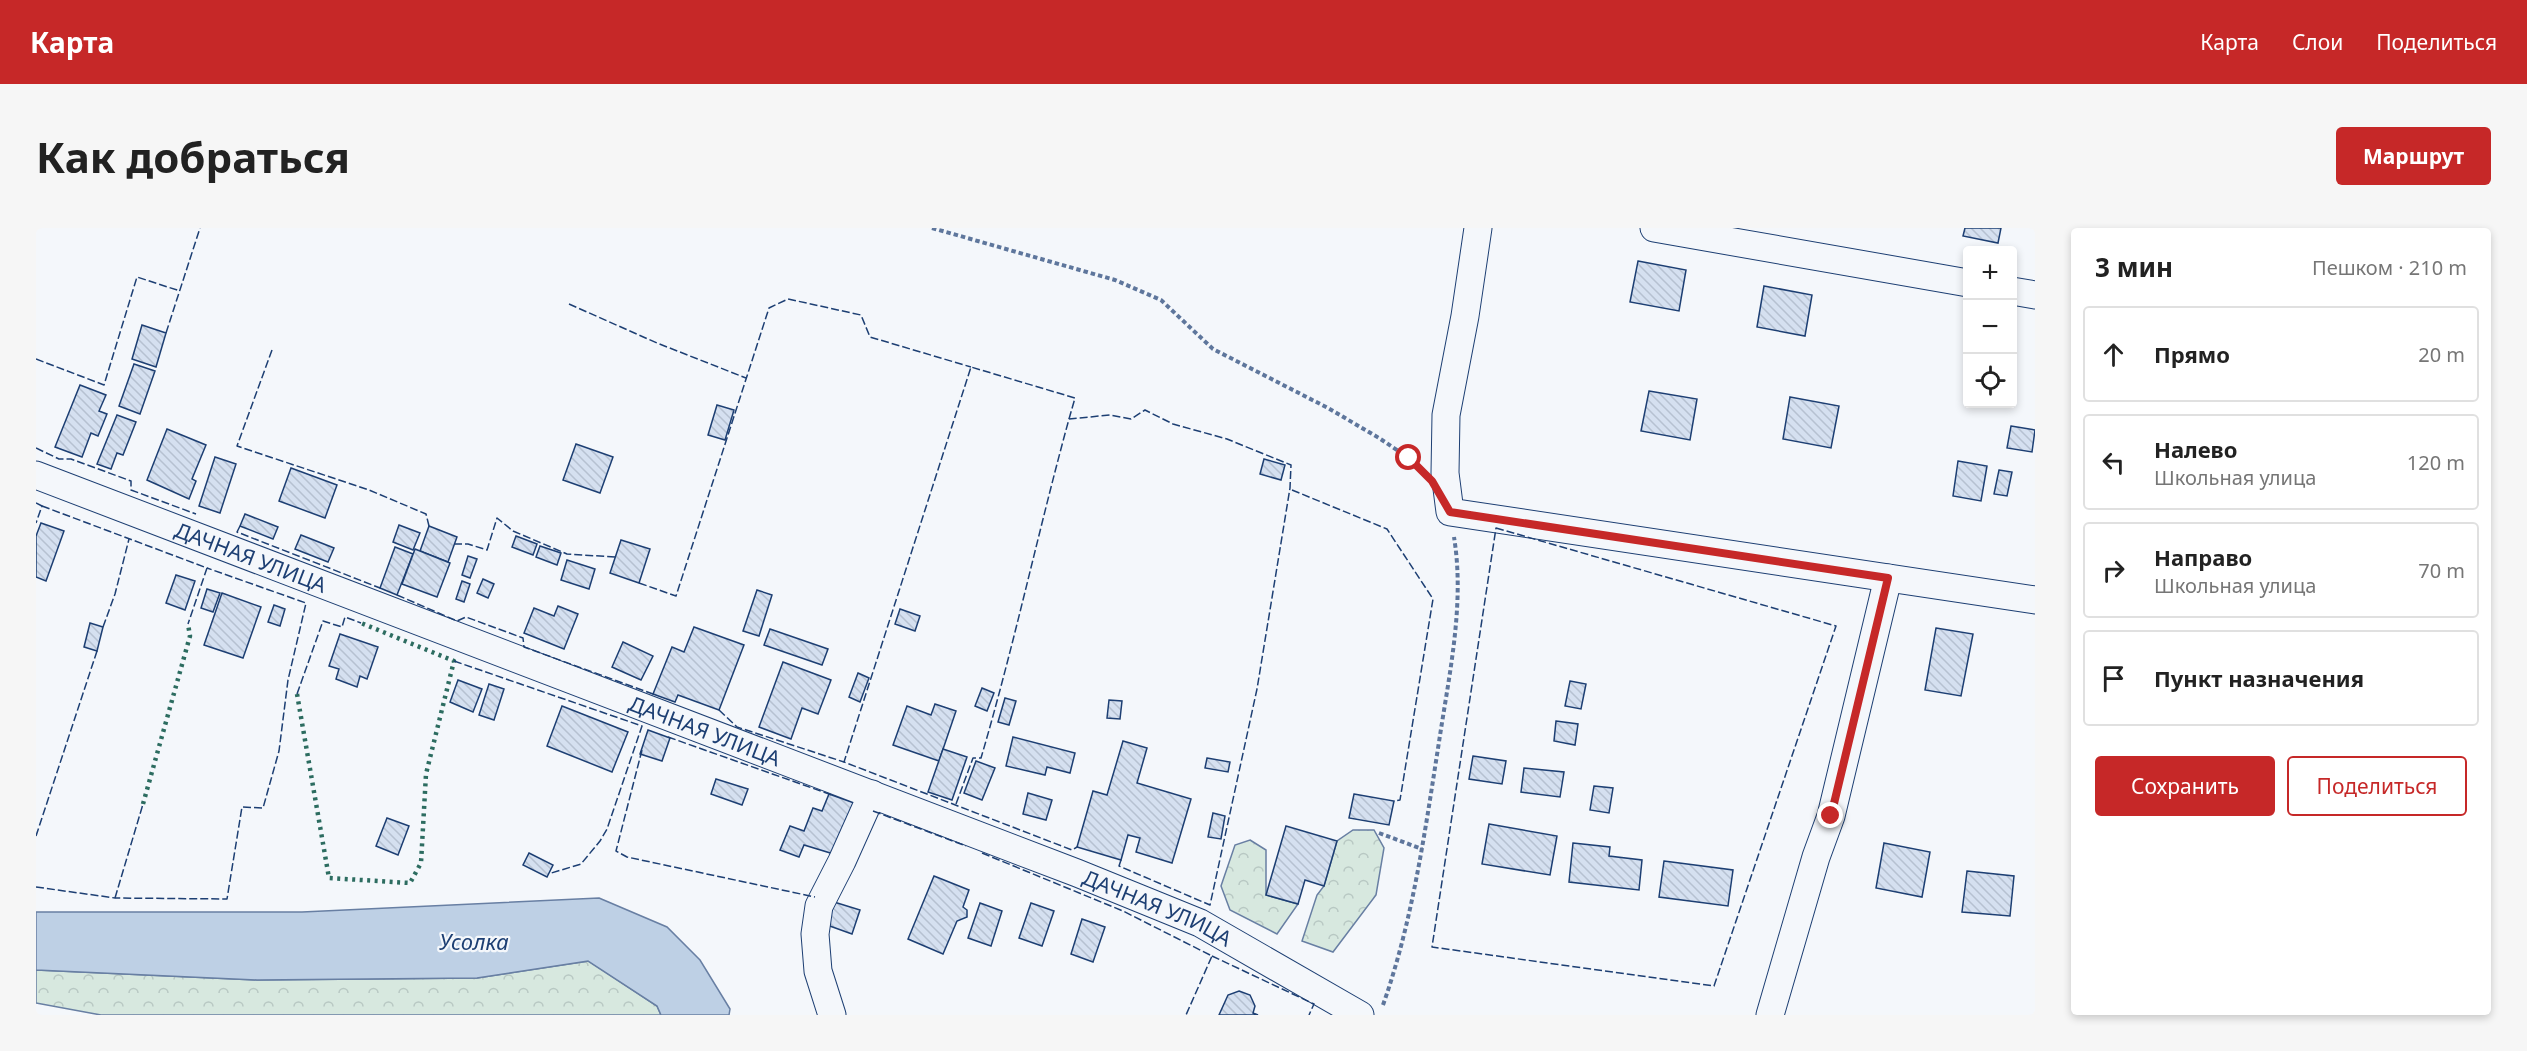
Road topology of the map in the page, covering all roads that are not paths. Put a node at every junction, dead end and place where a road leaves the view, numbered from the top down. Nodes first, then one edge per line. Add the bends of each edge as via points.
1 (1478, 228) edge
2 (1654, 228) edge
3 (1963, 282) edge
4 (2017, 292) edge
5 (2035, 295) edge
6 (36, 475) edge
7 (1888, 578) junction
8 (2035, 600) edge
9 (872, 794) junction
10 (832, 1015) edge
11 (1360, 1015) edge
12 (1770, 1015) edge

1 - 7 street via 1466,316 1446,415 1445,473 1450,512
2 - 3 street
4 - 5 street
6 - 9 street, ДАЧНАЯ УЛИЦА
7 - 8 street
7 - 12 street via 1831,816
9 - 10 street via 819,906 815,934 818,971
9 - 11 street, ДАЧНАЯ УЛИЦА via 1200,923

